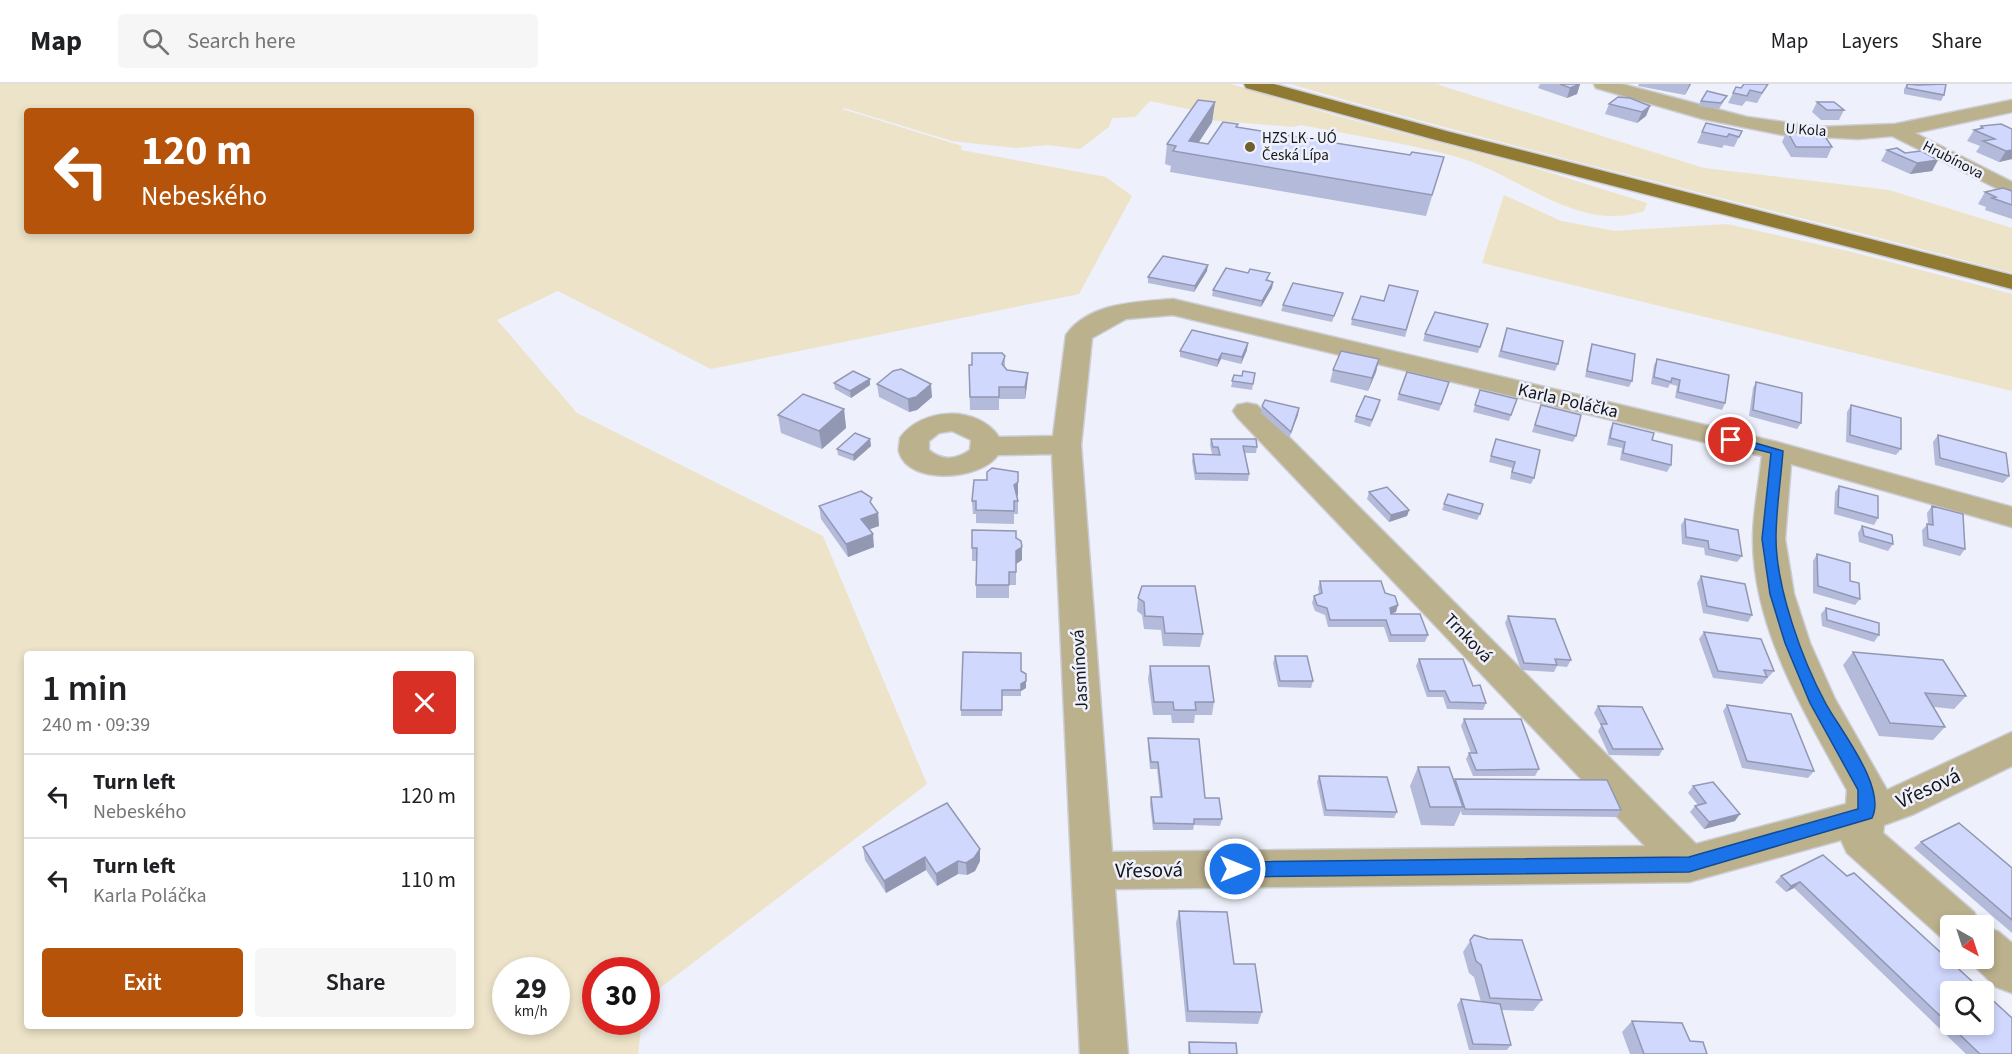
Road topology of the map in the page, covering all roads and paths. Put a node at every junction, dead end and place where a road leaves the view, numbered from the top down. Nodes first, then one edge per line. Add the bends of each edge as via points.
1 (1253, 84) edge
2 (1607, 85) edge
3 (2012, 106) edge
4 (1895, 130) junction
5 (2012, 190) edge
6 (2012, 282) edge
7 (1120, 311) joint
8 (1247, 411) dead end
9 (1066, 445) junction
10 (987, 446) dead end
11 (1777, 451) junction
12 (2012, 517) edge
13 (2012, 748) edge
14 (1883, 808) junction
15 (1689, 864) junction
16 (1092, 871) junction
17 (1947, 915) edge
18 (1994, 956) edge
19 (2012, 972) edge
20 (1104, 1054) edge

1 - 6 main road
2 - 4 street, U Kola via 1697,114 1742,123 1823,132
3 - 4 street, U Kola
4 - 5 street, Hrubínova
7 - 9 street, Jasmínová via 1103,316 1079,334
7 - 11 street, Karla Poláčka via 1173,308
8 - 15 street, Trnková
9 - 10 street
9 - 16 street, Jasmínová
11 - 12 street, Karla Poláčka
11 - 14 street via 1769,539 1777,594 1792,643 1818,703 1867,789
13 - 14 street, Vřesová
14 - 15 street, Vřesová
14 - 17 street via 1862,840
15 - 16 street, Vřesová
16 - 20 street, Jasmínová
18 - 19 street

